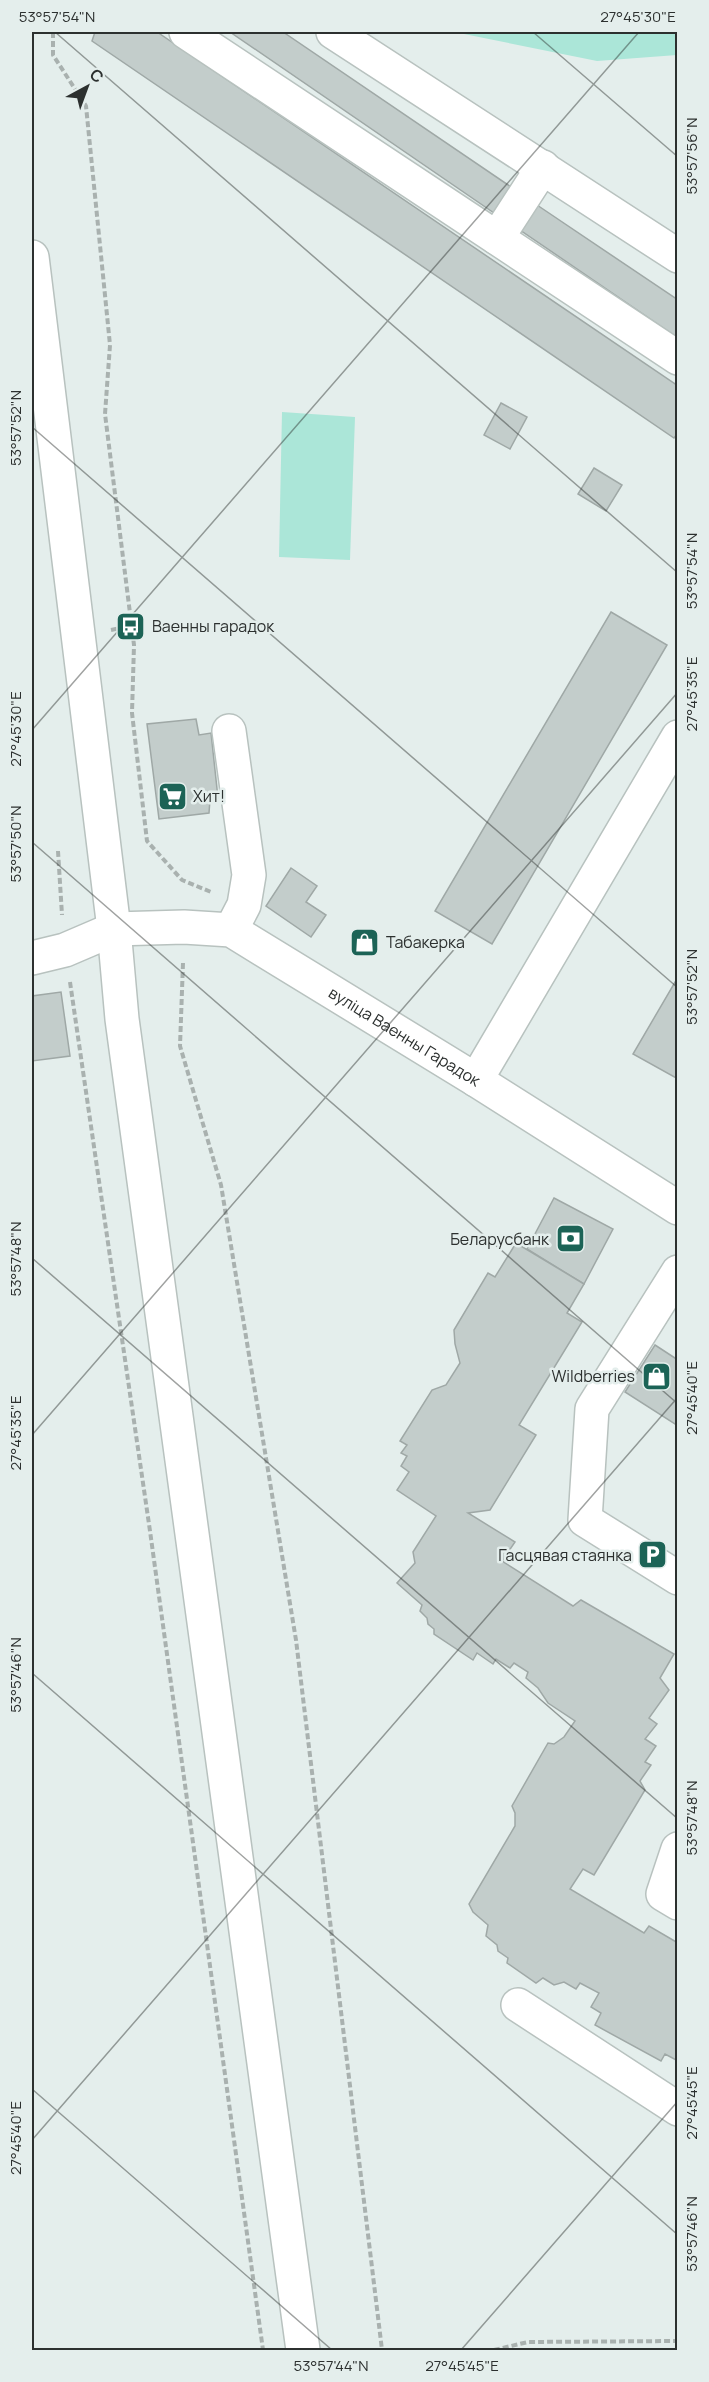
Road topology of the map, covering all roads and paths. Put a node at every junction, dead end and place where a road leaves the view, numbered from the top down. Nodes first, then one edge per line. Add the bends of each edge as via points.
1 (53, 32) edge
2 (186, 32) edge
3 (333, 32) edge
4 (543, 167) junction
5 (497, 238) junction
6 (678, 256) edge
7 (32, 257) edge
8 (678, 358) edge
9 (229, 731) dead end
10 (678, 737) edge
11 (58, 851) dead end
12 (237, 917) junction
13 (114, 929) junction
14 (65, 950) junction
15 (32, 958) edge
16 (183, 963) dead end
17 (476, 1080) junction
18 (677, 1205) edge
19 (678, 1272) edge
20 (678, 1578) edge
21 (678, 1849) edge
22 (678, 1903) edge
23 (518, 2005) dead end
24 (678, 2109) edge
25 (678, 2341) edge
26 (263, 2350) edge
27 (303, 2350) edge
28 (382, 2350) edge
29 (494, 2350) edge

1 - 12 path via 54,55 86,105 111,345 105,414 134,645 132,713 147,841 182,880
2 - 5 main road
3 - 4 main road
4 - 5 main road
4 - 6 main road
5 - 8 main road
7 - 13 main road
9 - 12 main road via 249,875
10 - 17 main road
11 - 14 path
12 - 13 main road, вуліца Ваенны Гарадок via 184,927
12 - 17 main road, вуліца Ваенны Гарадок
13 - 14 main road
13 - 27 main road via 122,1019
14 - 15 main road
14 - 26 path
16 - 28 path via 180,1046 221,1185 296,1640
17 - 18 main road, вуліца Ваенны Гарадок
19 - 20 main road via 592,1409 585,1520
21 - 22 main road via 663,1894
23 - 24 main road
25 - 29 path via 528,2342

